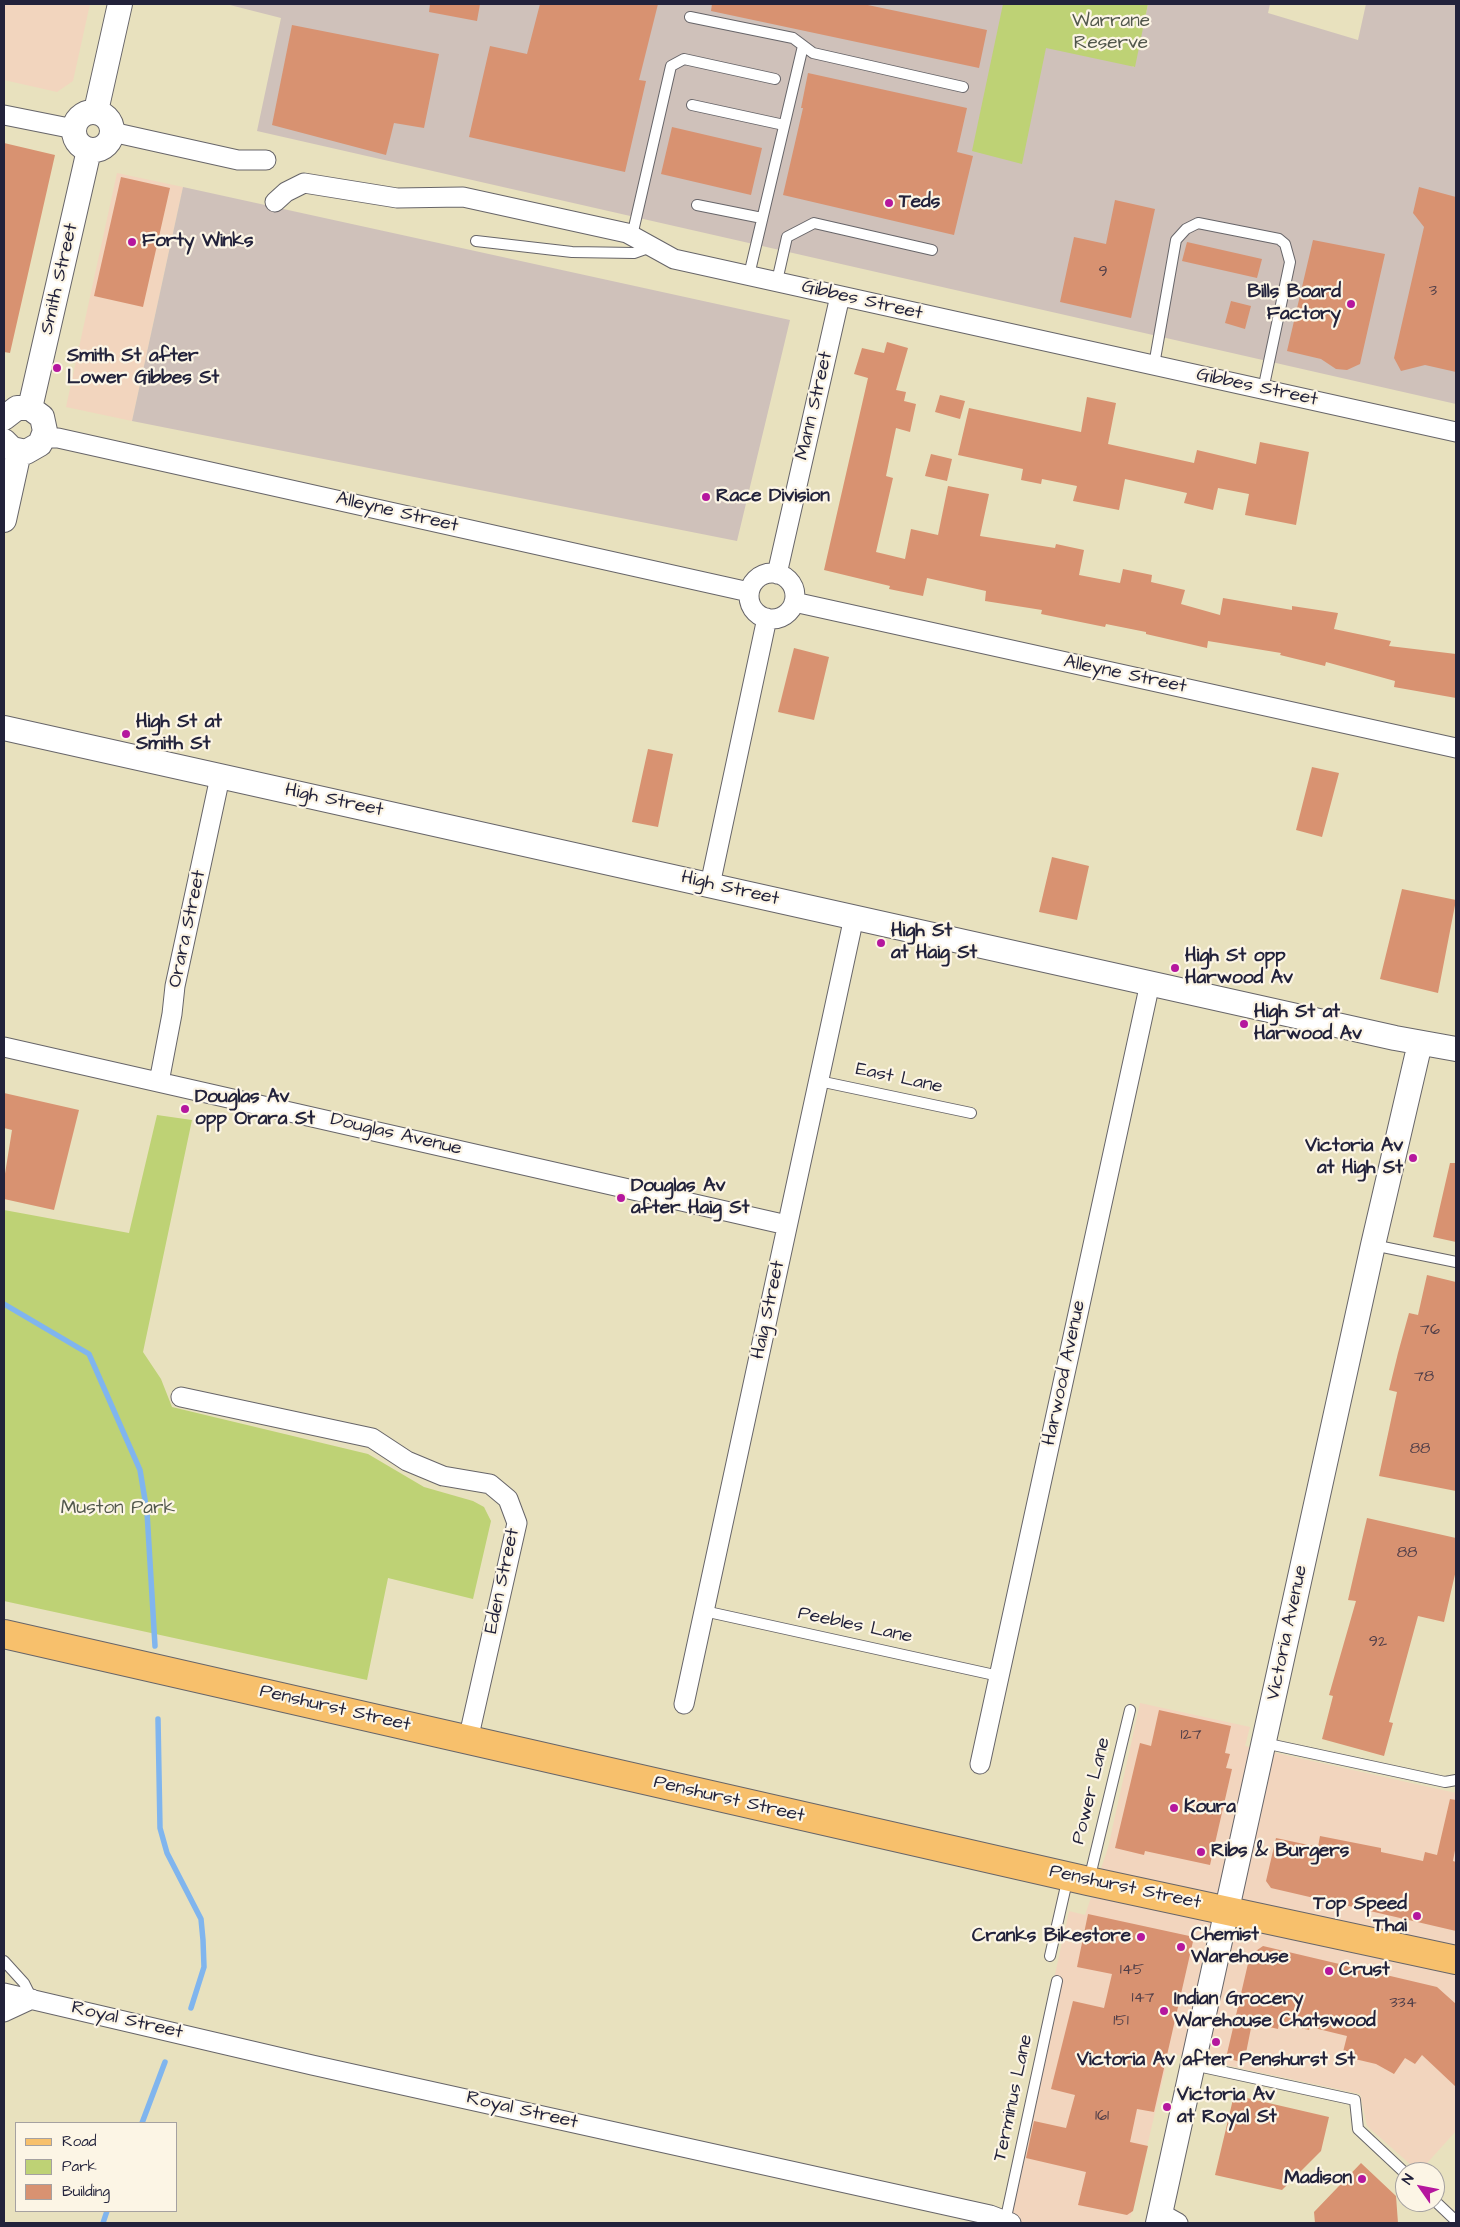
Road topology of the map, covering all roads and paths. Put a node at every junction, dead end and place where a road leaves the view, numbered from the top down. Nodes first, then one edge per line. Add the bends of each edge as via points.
1 (120, 4) edge
2 (690, 17) dead end
3 (803, 46) junction
4 (775, 79) dead end
5 (963, 87) dead end
6 (692, 105) dead end
7 (96, 111) junction
8 (4, 115) edge
9 (784, 126) junction
10 (74, 129) junction
11 (112, 132) junction
12 (89, 150) junction
13 (266, 160) dead end
14 (275, 202) dead end
15 (697, 205) dead end
16 (762, 218) junction
17 (632, 236) junction
18 (476, 241) dead end
19 (652, 247) junction
20 (932, 250) dead end
21 (749, 274) junction
22 (777, 281) junction
23 (840, 296) junction
24 (1154, 365) junction
25 (1263, 390) junction
26 (30, 408) junction
27 (4, 418) edge
28 (1456, 432) edge
29 (44, 438) junction
30 (11, 446) edge
31 (4, 520) edge
32 (777, 574) junction
33 (749, 592) junction
34 (794, 602) junction
35 (767, 618) junction
36 (4, 728) edge
37 (1456, 748) edge
38 (220, 777) junction
39 (710, 885) junction
40 (854, 917) junction
41 (1150, 983) junction
42 (1420, 1043) junction
43 (4, 1047) edge
44 (1456, 1047) edge
45 (819, 1081) junction
46 (159, 1082) junction
47 (971, 1113) dead end
48 (788, 1225) junction
49 (1373, 1245) junction
50 (1456, 1262) edge
51 (181, 1397) dead end
52 (704, 1610) junction
53 (4, 1634) edge
54 (999, 1676) junction
55 (684, 1704) dead end
56 (1130, 1710) dead end
57 (468, 1740) junction
58 (1264, 1743) junction
59 (980, 1764) dead end
60 (1456, 1780) edge
61 (1078, 1878) junction
62 (1227, 1911) junction
63 (1050, 1956) dead end
64 (1456, 1960) edge
65 (4, 1961) edge
66 (1057, 1982) dead end
67 (4, 1993) edge
68 (32, 1999) junction
69 (4, 2012) edge
70 (1193, 2065) junction
71 (1395, 2164) edge
72 (1445, 2211) edge
73 (1165, 2220) edge
74 (1456, 2221) edge
75 (1008, 2222) edge

1 - 7 street
2 - 3 lane via 793,38
3 - 5 lane via 813,53
3 - 9 lane
4 - 17 lane via 684,59 671,66
6 - 9 lane
7 - 10 street via 82,114
7 - 11 street via 110,120
8 - 10 street
9 - 16 lane
10 - 12 street via 79,144
11 - 12 street via 111,139 102,148
11 - 13 street via 238,160
12 - 26 street, Smith Street
14 - 17 street, Gibbes Street via 286,192 304,184 397,198 463,196
15 - 16 lane
16 - 21 lane
17 - 19 street, Gibbes Street
18 - 19 lane via 572,252 634,253
19 - 21 street, Gibbes Street via 674,259
20 - 22 lane via 814,223 787,237
21 - 22 street, Gibbes Street
22 - 23 street, Gibbes Street
23 - 24 street, Gibbes Street
23 - 32 street, Mann Street
24 - 25 street, Gibbes Street
24 - 25 lane via 1176,240 1186,229 1198,223 1279,239 1285,244 1290,262
25 - 28 street, Gibbes Street
26 - 27 street via 18,408
26 - 29 street via 45,424
29 - 30 street via 34,449
29 - 33 street, Alleyne Street via 77,442
30 - 31 street
32 - 33 street via 769,573 756,579
32 - 34 street via 789,581
33 - 35 street via 755,612
34 - 35 street via 781,617
34 - 37 street, Alleyne Street
35 - 39 street
36 - 38 street, High Street
38 - 39 street, High Street
38 - 46 street, Orara Street via 175,986
39 - 40 street, High Street
40 - 41 street, High Street
40 - 45 street, Haig Street
41 - 42 street, High Street
41 - 54 street, Harwood Avenue
42 - 44 street, High Street
42 - 49 street, Victoria Avenue
43 - 46 street, Douglas Avenue
45 - 47 lane, East Lane
45 - 48 street, Haig Street
46 - 48 street, Douglas Avenue
48 - 52 street, Haig Street
49 - 50 lane
49 - 58 street, Victoria Avenue
51 - 57 street, Eden Street via 372,1438 407,1461 443,1476 490,1484 508,1499 517,1522
52 - 54 lane, Peebles Lane
52 - 55 street, Haig Street
53 - 57 main road, Penshurst Street
54 - 59 street, Harwood Avenue
56 - 61 lane, Power Lane
57 - 61 main road, Penshurst Street
58 - 60 lane via 1445,1782
58 - 62 street, Victoria Avenue
61 - 62 main road, Penshurst Street
61 - 63 lane
62 - 64 main road, Penshurst Street
62 - 70 street, Victoria Avenue
65 - 68 lane via 24,1983
66 - 75 lane, Terminus Lane
67 - 68 street, Royal Street
68 - 69 street
68 - 75 street, Royal Street via 312,2065 990,2215
70 - 71 lane via 1355,2100 1358,2129
70 - 73 street, Victoria Avenue
72 - 74 lane

